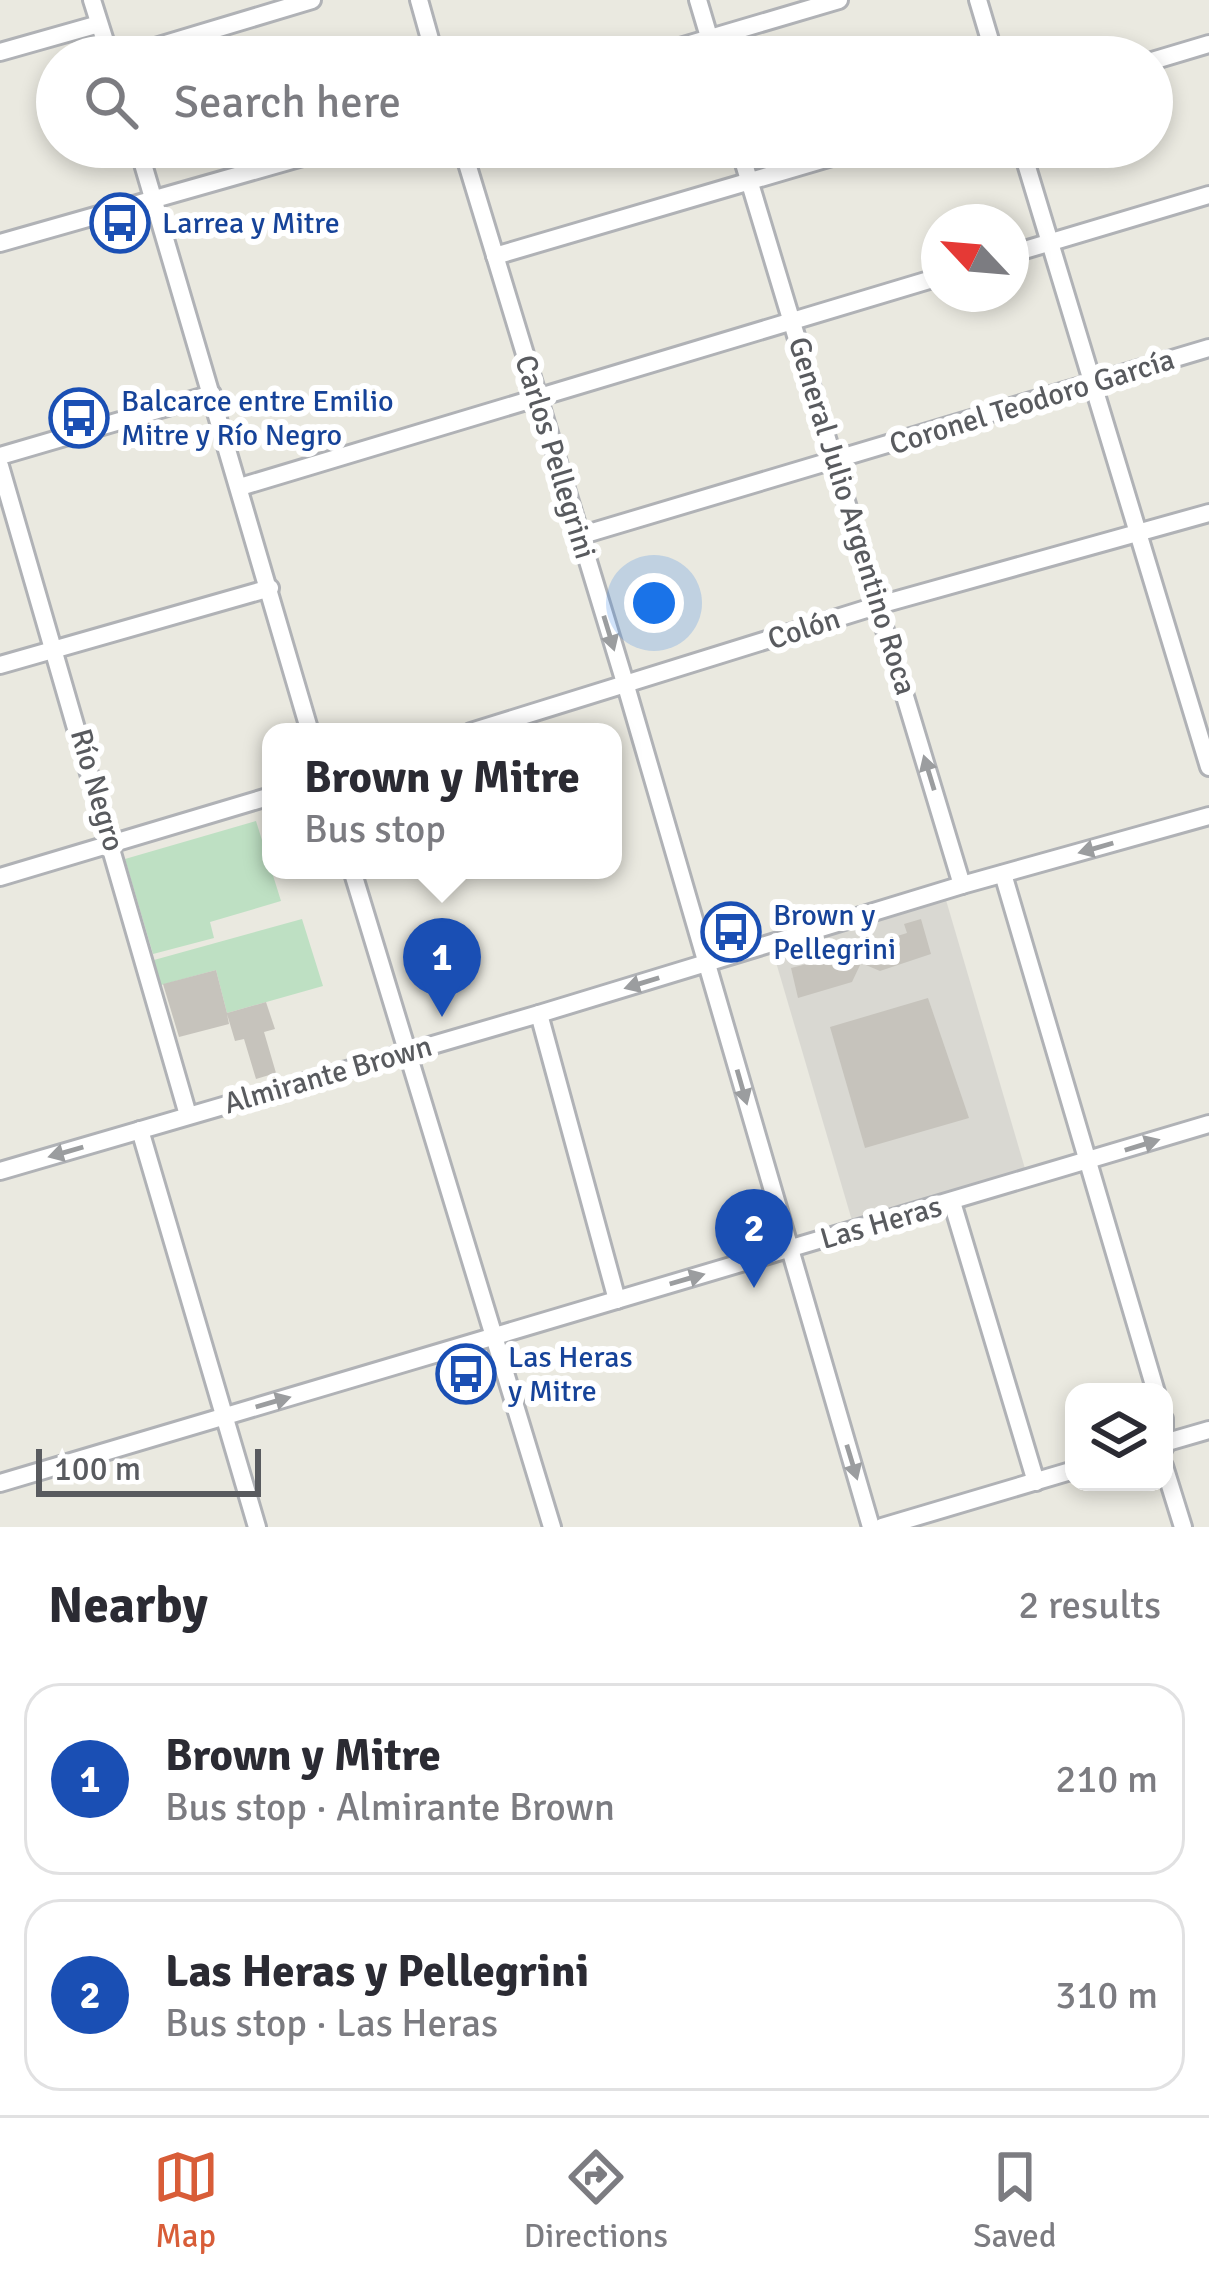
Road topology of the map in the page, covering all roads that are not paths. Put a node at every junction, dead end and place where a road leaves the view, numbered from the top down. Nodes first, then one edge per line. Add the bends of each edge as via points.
1 (92, 0) edge
2 (313, 0) edge
3 (418, 0) edge
4 (698, 0) edge
5 (838, 0) edge
6 (977, 0) edge
7 (99, 23) junction
8 (55, 36) edge
9 (103, 36) edge
10 (192, 36) edge
11 (429, 36) edge
12 (708, 36) edge
13 (744, 36) edge
14 (988, 36) edge
15 (36, 41) edge
16 (1209, 44) edge
17 (0, 52) edge
18 (1173, 55) edge
19 (145, 168) edge
20 (267, 168) edge
21 (468, 168) edge
22 (745, 168) edge
23 (796, 168) edge
24 (1028, 168) edge
25 (749, 182) junction
26 (1209, 195) edge
27 (155, 201) junction
28 (1049, 242) junction
29 (0, 243) edge
30 (1029, 248) edge
31 (495, 256) junction
32 (921, 283) edge
33 (795, 322) junction
34 (1209, 348) edge
35 (1093, 383) junction
36 (212, 394) junction
37 (537, 400) junction
38 (0, 456) edge
39 (835, 462) junction
40 (0, 466) edge
41 (239, 487) junction
42 (1209, 514) edge
43 (1138, 533) junction
44 (578, 536) junction
45 (270, 589) junction
46 (879, 605) junction
47 (56, 650) junction
48 (0, 665) edge
49 (626, 686) junction
50 (307, 723) edge
51 (501, 723) edge
52 (1209, 767) edge
53 (262, 799) edge
54 (1209, 816) edge
55 (112, 844) junction
56 (1003, 874) junction
57 (0, 877) edge
58 (355, 879) edge
59 (962, 885) junction
60 (706, 963) junction
61 (539, 1015) junction
62 (409, 1053) junction
63 (188, 1115) junction
64 (1209, 1124) edge
65 (140, 1130) junction
66 (1089, 1161) junction
67 (0, 1172) edge
68 (952, 1202) junction
69 (789, 1250) junction
70 (617, 1300) junction
71 (494, 1337) junction
72 (1153, 1383) edge
73 (224, 1417) junction
74 (1209, 1430) edge
75 (1173, 1442) edge
76 (1065, 1474) edge
77 (1036, 1482) junction
78 (0, 1483) edge
79 (1172, 1491) edge
80 (947, 1518) edge
81 (257, 1527) edge
82 (552, 1527) edge
83 (871, 1527) edge
84 (882, 1527) edge
85 (1183, 1527) edge

1 - 7 street
2 - 10 street
3 - 11 street
4 - 12 street
5 - 13 street
6 - 14 street
7 - 8 street
7 - 9 street
15 - 17 street
16 - 18 street
19 - 27 street
20 - 27 street
21 - 31 street, Carlos Pellegrini
22 - 25 street, General Julio Argentino Roca
23 - 25 street
24 - 28 street
25 - 31 street
25 - 33 street, General Julio Argentino Roca
26 - 28 street
27 - 29 street
27 - 36 street
28 - 30 street
28 - 35 street
31 - 37 street, Carlos Pellegrini
32 - 33 street
33 - 37 street
33 - 39 street, General Julio Argentino Roca
34 - 35 street, Coronel Teodoro García
35 - 39 street, Coronel Teodoro García
35 - 43 street
36 - 38 street
36 - 41 street
37 - 41 street
37 - 44 street, Carlos Pellegrini
39 - 44 street, Coronel Teodoro García
39 - 46 street, General Julio Argentino Roca
40 - 47 street, Río Negro
41 - 45 street
42 - 43 street, Colón
43 - 46 street, Colón
43 - 52 street
44 -> 49 street, Carlos Pellegrini
45 - 47 street
45 - 50 street
46 - 49 street, Colón
59 -> 46 street, General Julio Argentino Roca
47 - 48 street
47 - 55 street, Río Negro
49 - 51 street, Colón
49 - 60 street, Carlos Pellegrini
53 - 55 street
54 -> 56 street, Almirante Brown
55 - 57 street
55 - 63 street, Río Negro
56 - 59 street, Almirante Brown
56 - 66 street
58 - 62 street
59 - 60 street, Almirante Brown
60 -> 61 street, Almirante Brown
60 -> 69 street, Carlos Pellegrini
61 - 62 street, Almirante Brown
61 - 70 street
62 - 63 street, Almirante Brown
62 - 71 street
63 - 65 street, Almirante Brown
66 -> 64 street, Las Heras
65 -> 67 street, Almirante Brown
65 - 73 street
66 - 68 street, Las Heras
66 - 72 street
68 - 69 street, Las Heras
68 - 77 street
70 -> 69 street, Las Heras
69 -> 83 street, Carlos Pellegrini
70 - 71 street, Las Heras
73 -> 71 street, Las Heras
71 - 82 street
73 - 78 street, Las Heras
73 - 81 street
74 - 75 street
76 - 77 street
77 - 80 street
79 - 85 street
80 - 84 street

